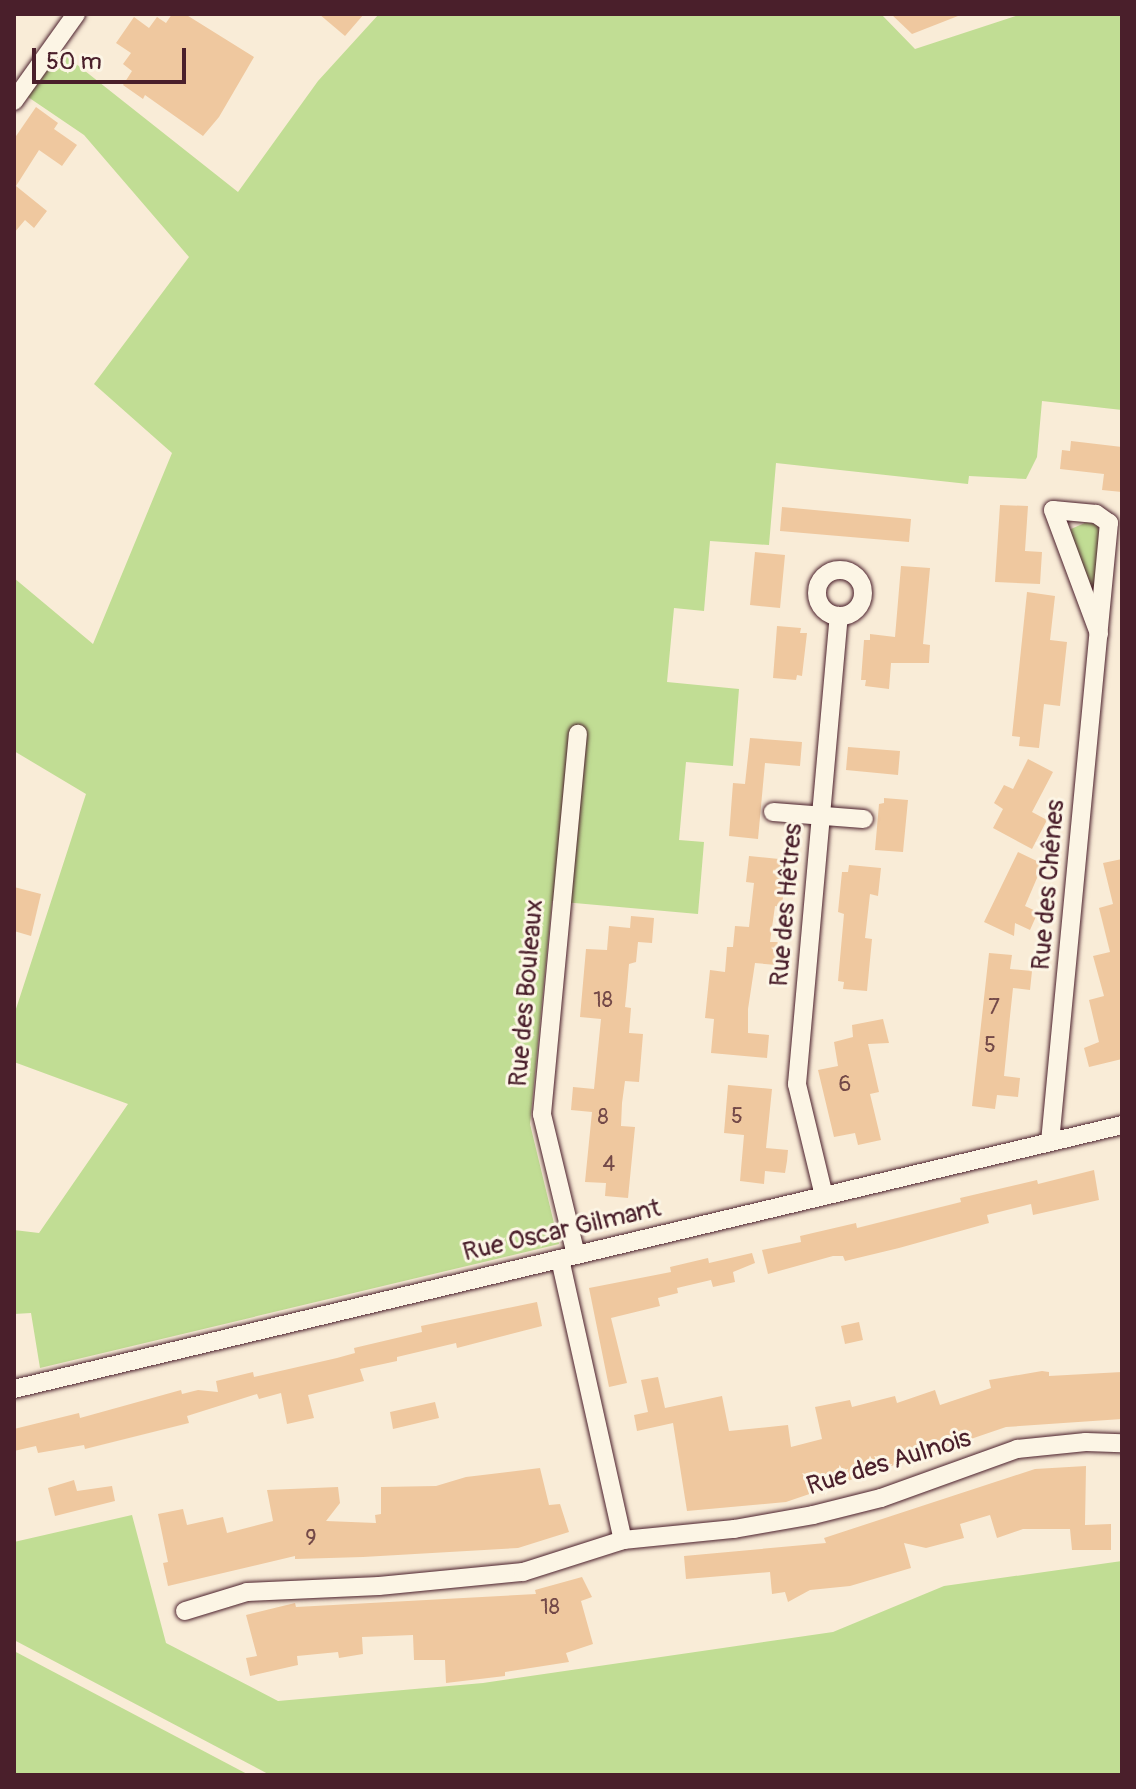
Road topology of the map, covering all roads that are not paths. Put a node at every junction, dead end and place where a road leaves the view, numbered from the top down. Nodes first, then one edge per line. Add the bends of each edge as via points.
1 (76, 14) edge
2 (14, 101) edge
3 (839, 616) dead end
4 (1099, 634) junction
5 (578, 734) dead end
6 (773, 812) dead end
7 (820, 815) junction
8 (864, 819) dead end
9 (1122, 1125) edge
10 (1050, 1142) junction
11 (824, 1196) junction
12 (568, 1257) junction
13 (14, 1389) edge
14 (1122, 1443) edge
15 (623, 1540) junction
16 (185, 1611) dead end

1 - 2 street
3 - 7 street, Rue des Hêtres
4 - 4 street, Rue des Chênes via 1109,523 1096,514 1053,510
4 - 10 street, Rue des Chênes
5 - 12 street, Rue des Bouleaux via 542,1114
6 - 7 street
7 - 8 street
7 - 11 street, Rue des Hêtres via 797,1084
9 - 10 street, Rue Oscar Gilmant
10 - 11 street, Rue Oscar Gilmant
11 - 12 street, Rue Oscar Gilmant
12 - 13 street, Rue Oscar Gilmant
12 - 15 street
14 - 15 street, Rue des Aulnois via 1017,1449 881,1498 813,1515
15 - 16 street, Rue des Aulnois via 523,1572 247,1592

